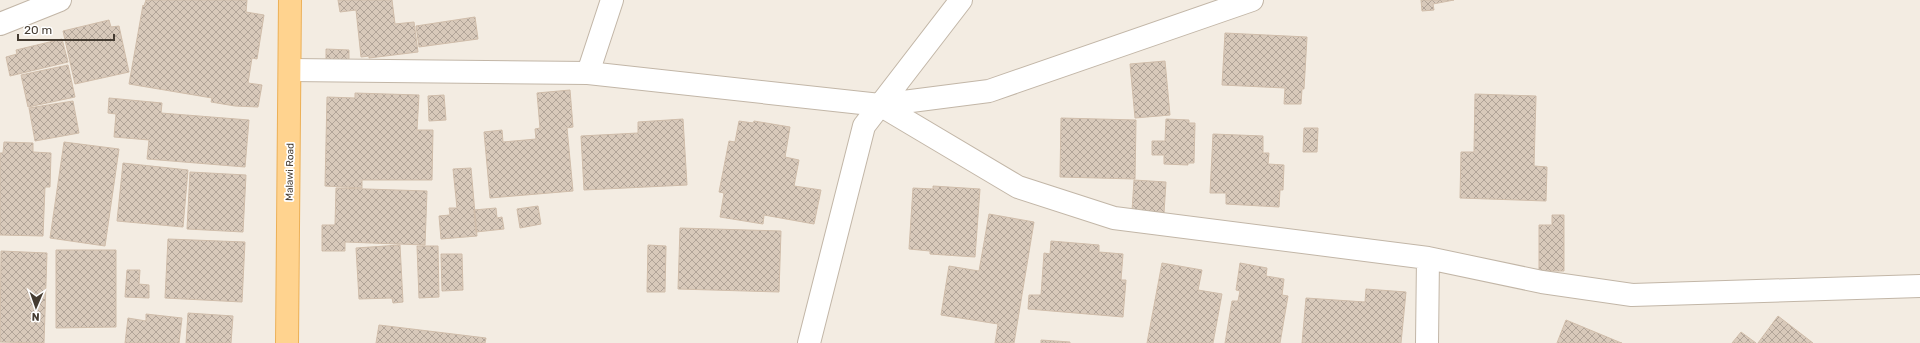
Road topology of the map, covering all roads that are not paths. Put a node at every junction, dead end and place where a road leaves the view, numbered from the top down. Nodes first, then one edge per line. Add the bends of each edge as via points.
1 (60, 0) edge
2 (290, 0) edge
3 (612, 0) edge
4 (961, 0) edge
5 (1252, 0) edge
6 (0, 24) edge
7 (290, 70) junction
8 (588, 73) junction
9 (880, 105) junction
10 (1428, 258) junction
11 (1920, 286) edge
12 (287, 343) edge
13 (810, 343) edge
14 (1427, 343) edge

1 - 6 street
2 - 7 main road, Malawi Road
3 - 8 street
4 - 9 street
5 - 9 street via 989,91
7 - 8 street
7 - 12 main road, Malawi Road
8 - 9 street
9 - 10 street via 1018,187 1114,218
9 - 13 street via 864,126
10 - 11 street via 1542,282 1632,295
10 - 14 street

